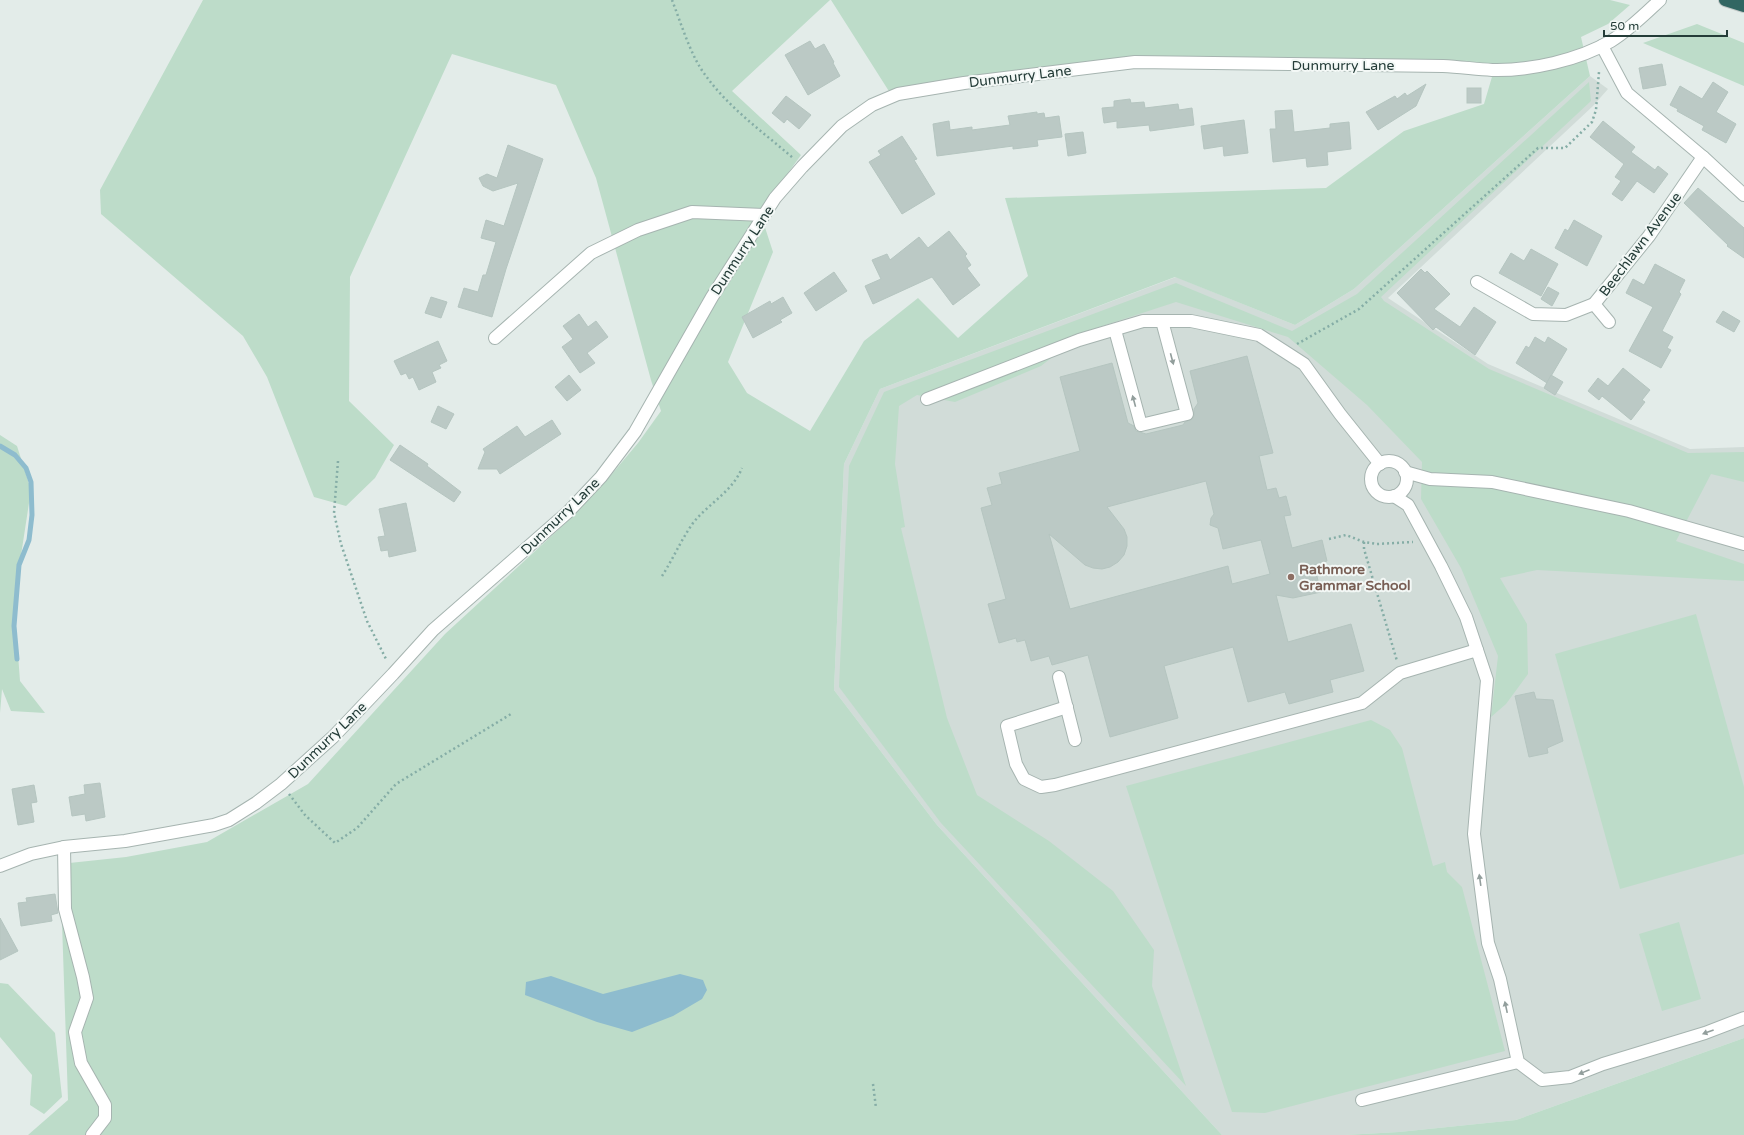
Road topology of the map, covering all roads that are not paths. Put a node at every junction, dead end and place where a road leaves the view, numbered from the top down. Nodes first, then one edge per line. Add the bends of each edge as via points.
1 (1660, 0) edge
2 (1725, 0) edge
3 (1744, 6) edge
4 (1602, 46) junction
5 (1703, 157) junction
6 (1744, 195) edge
7 (764, 214) junction
8 (1477, 282) dead end
9 (1594, 304) junction
10 (1162, 321) junction
11 (1610, 322) dead end
12 (1115, 330) junction
13 (495, 338) dead end
14 (927, 399) dead end
15 (1380, 464) junction
16 (1405, 472) junction
17 (1394, 496) junction
18 (1744, 544) edge
19 (1477, 650) junction
20 (1059, 677) dead end
21 (1067, 708) junction
22 (1075, 740) dead end
23 (64, 847) junction
24 (0, 866) edge
25 (1744, 1018) edge
26 (1518, 1062) junction
27 (1362, 1100) dead end
28 (92, 1135) edge

1 - 4 street, Dunmurry Lane via 1641,18
2 - 3 highway
4 - 5 street via 1627,93
4 - 7 street, Dunmurry Lane via 1582,55 1527,68 1494,70 1444,66 1135,62 964,83 898,94 872,105 842,126 802,167
5 - 6 street
5 - 9 street, Beechlawn Avenue via 1649,236
7 - 13 street via 692,212 638,230 591,253
7 - 23 street, Dunmurry Lane via 712,297 635,432 601,477 562,516 433,630 333,737 281,784 229,820 125,841
8 - 9 street, Beechlawn Avenue via 1532,314 1566,314
9 - 11 street
10 - 12 street via 1143,321
10 -> 12 street via 1187,414 1141,425
10 - 15 street via 1191,321 1259,335 1304,364
12 - 14 street via 1079,340
15 - 16 street via 1391,461
15 - 17 street via 1372,473 1371,484 1383,496
16 - 17 street via 1404,489
16 - 18 street via 1430,479 1492,482 1628,511
17 - 19 street via 1408,505 1428,541 1466,617
19 - 21 street via 1400,673 1362,703 1041,787 1024,779 1016,764 1006,722
26 -> 19 street via 1500,979 1488,943 1474,834 1487,680
20 - 21 street
21 - 22 street
23 - 24 street, Dunmurry Lane via 31,854
23 - 28 street via 65,909 87,998 75,1032 80,1063 105,1105 105,1118
25 -> 26 street via 1705,1033 1603,1064 1570,1078 1542,1080
26 - 27 street

